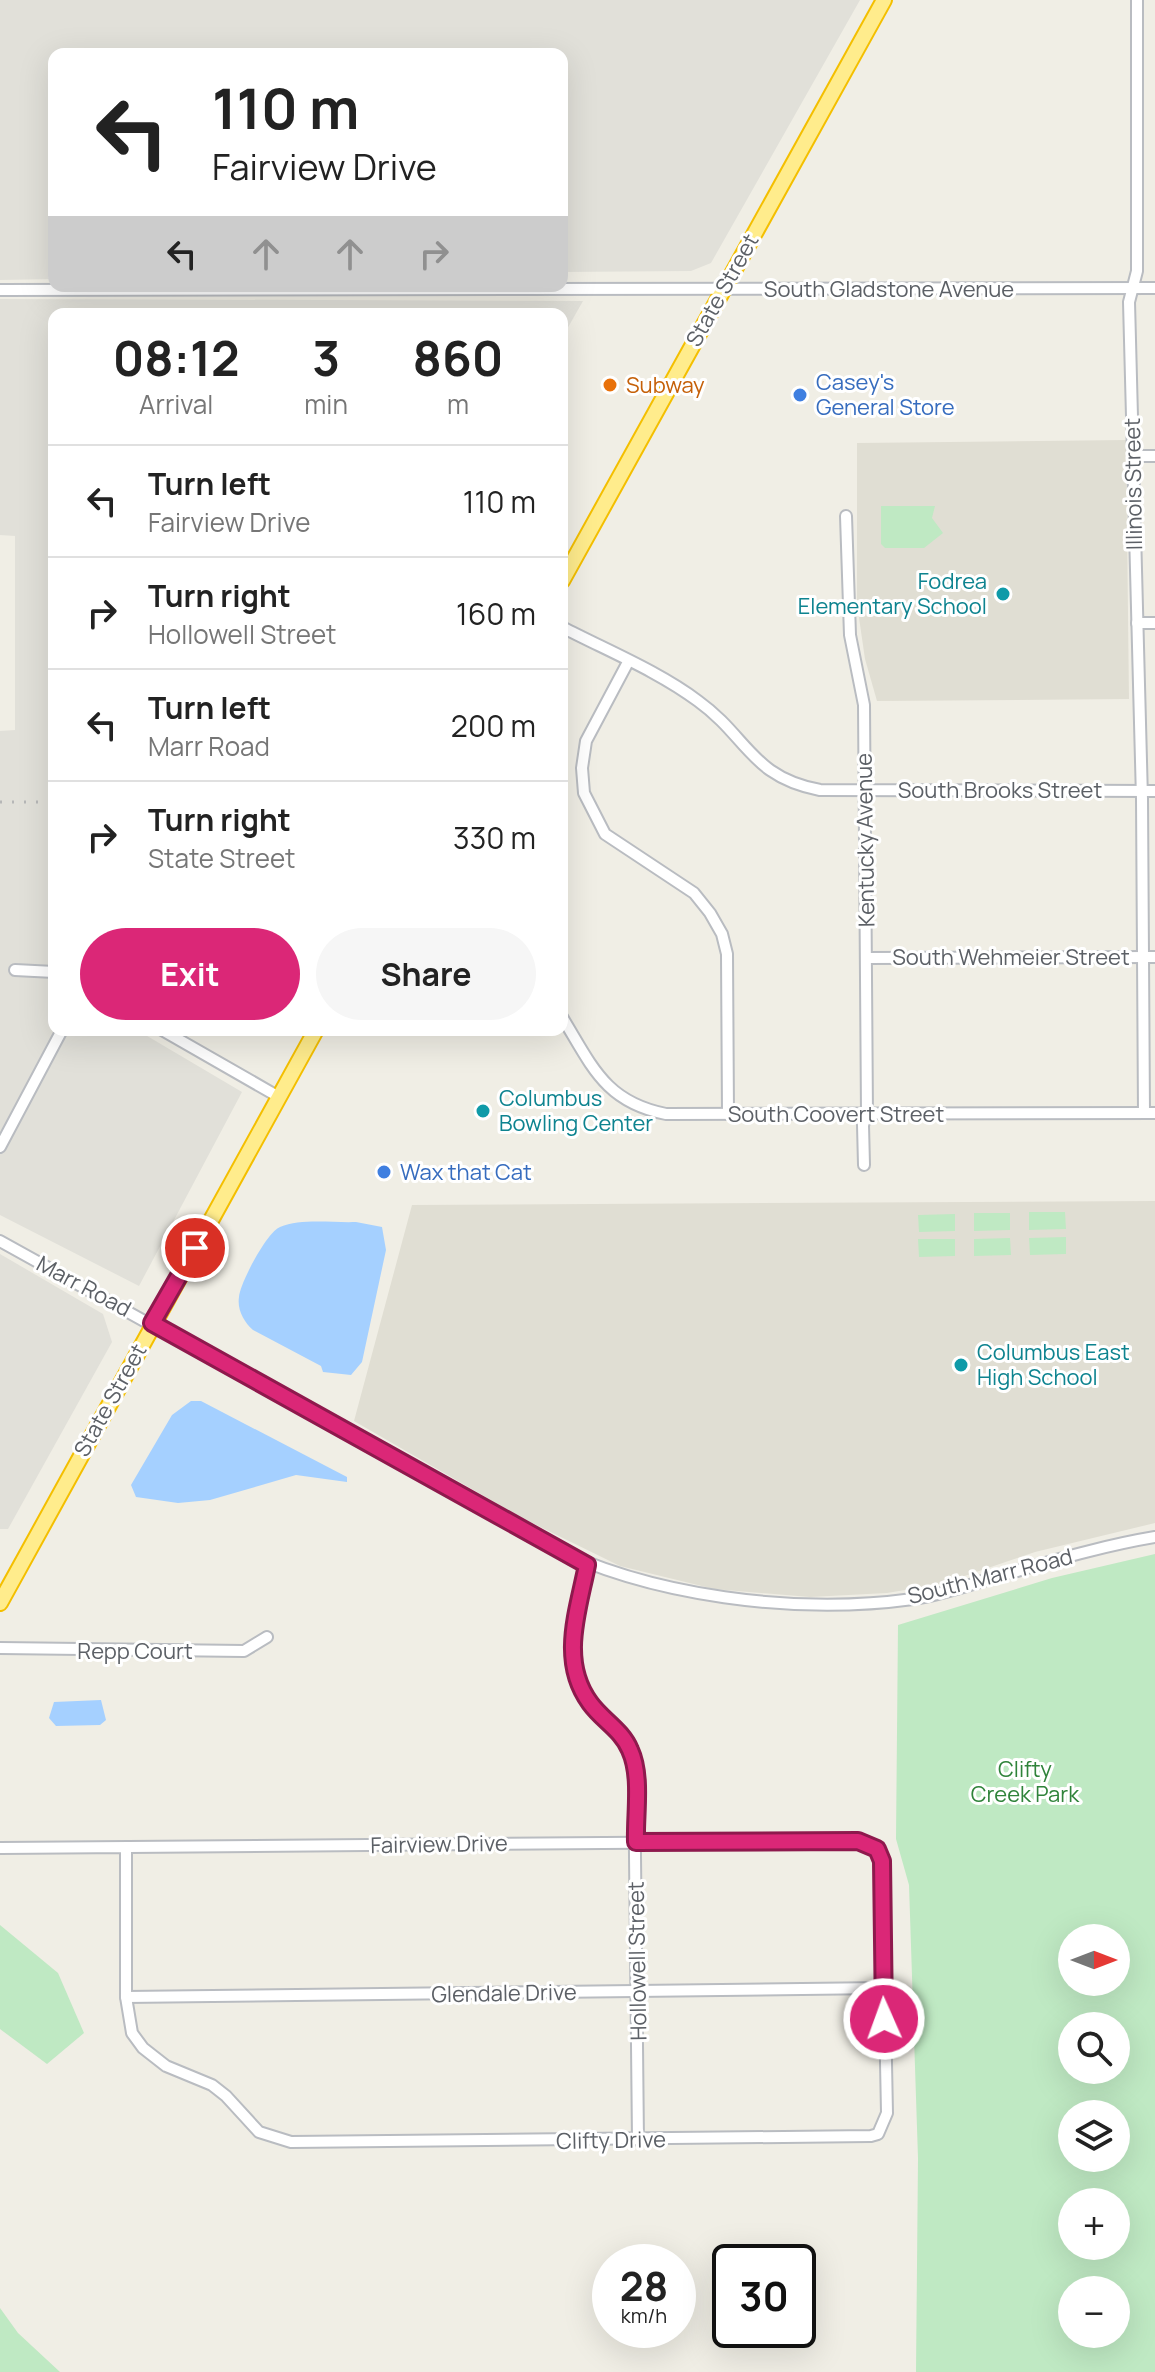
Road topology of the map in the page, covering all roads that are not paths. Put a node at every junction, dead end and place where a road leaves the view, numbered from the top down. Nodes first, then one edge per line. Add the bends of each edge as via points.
1 (884, 0) edge
2 (1137, 0) edge
3 (1132, 288) junction
4 (1155, 288) edge
5 (568, 289) edge
6 (721, 289) junction
7 (0, 290) edge
8 (48, 290) edge
9 (1133, 456) junction
10 (1155, 456) edge
11 (846, 516) dead end
12 (568, 570) edge
13 (1137, 623) junction
14 (1155, 623) edge
15 (568, 630) edge
16 (628, 662) junction
17 (864, 790) junction
18 (1142, 791) junction
19 (1155, 791) edge
20 (1142, 957) junction
21 (1155, 957) edge
22 (866, 958) junction
23 (15, 970) dead end
24 (48, 972) edge
25 (568, 1027) edge
26 (59, 1036) edge
27 (172, 1036) edge
28 (313, 1036) edge
29 (279, 1097) junction
30 (1149, 1113) edge
31 (728, 1114) junction
32 (867, 1114) junction
33 (0, 1147) edge
34 (864, 1165) dead end
35 (0, 1241) edge
36 (152, 1323) junction
37 (1155, 1537) edge
38 (587, 1565) junction
39 (0, 1603) edge
40 (267, 1637) dead end
41 (0, 1648) edge
42 (636, 1842) junction
43 (126, 1847) junction
44 (0, 1848) edge
45 (877, 1849) joint
46 (883, 1988) junction
47 (637, 1991) junction
48 (126, 1997) junction
49 (638, 2140) junction

1 - 6 highway, State Street
2 - 3 street, Illinois Street via 1137,271
3 - 4 street, South Gladstone Avenue
3 - 6 street, South Gladstone Avenue
3 - 9 street, Illinois Street
5 - 6 street, South Gladstone Avenue
6 - 12 highway, State Street
7 - 8 street, South Gladstone Avenue
9 - 10 street
9 - 13 street, Illinois Street
11 - 17 street, Kentucky Avenue via 850,635 864,705
13 - 14 street
13 - 18 street, Illinois Street
15 - 16 street, South Brooks Street
16 - 17 street, South Brooks Street via 698,701 762,767 793,785
16 - 31 street via 586,741 584,793 605,834 694,893 722,934 727,954
17 - 18 street, South Brooks Street
17 - 22 street, Kentucky Avenue
18 - 19 street, South Brooks Street
18 - 20 street, Illinois Street
20 - 21 street, South Wehmeier Street
20 - 22 street, South Wehmeier Street
20 - 30 street, Illinois Street
22 - 32 street, Kentucky Avenue
23 - 24 street
25 - 31 street, South Coovert Street via 597,1075 621,1099 666,1114
26 - 33 street
27 - 29 street
28 - 29 highway, State Street
29 - 36 highway, State Street
30 - 32 street, South Coovert Street
31 - 32 street, South Coovert Street
32 - 34 street, Kentucky Avenue
35 - 36 street, Marr Road
36 - 38 street, Marr Road
36 - 39 highway, State Street
37 - 38 street, South Marr Road via 1107,1545 913,1599 796,1604 717,1596
38 - 42 street, Hollowell Street via 572,1641 573,1664 591,1705 630,1747
40 - 41 street, Repp Court via 244,1651
42 - 43 street, Fairview Drive
42 - 45 street, Fairview Drive via 858,1841
42 - 47 street, Hollowell Street
43 - 44 street, Fairview Drive
43 - 48 street, Clifty Drive
45 - 46 street, Clifty Drive via 882,1861
46 - 47 street, Glendale Drive
46 - 49 street, Clifty Drive via 887,2113 878,2134
47 - 48 street, Glendale Drive
47 - 49 street, Hollowell Street
48 - 49 street, Clifty Drive via 132,2033 143,2048 166,2066 212,2085 259,2132 291,2142

